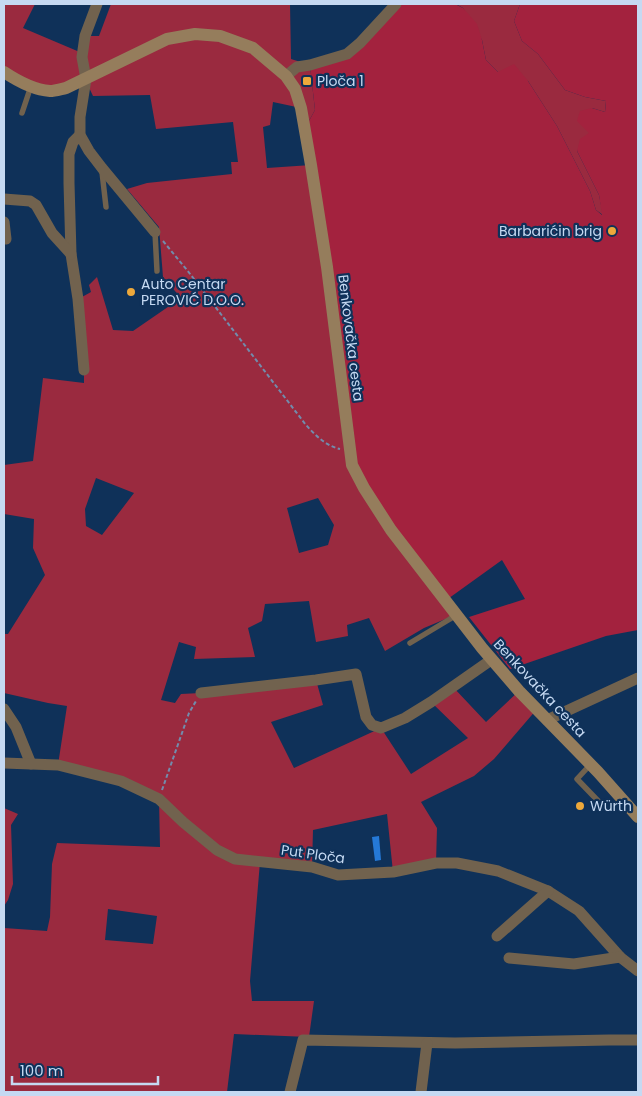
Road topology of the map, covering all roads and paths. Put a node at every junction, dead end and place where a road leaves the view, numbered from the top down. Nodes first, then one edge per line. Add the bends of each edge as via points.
1 (97, 4) edge
2 (396, 4) edge
3 (4, 72) edge
4 (286, 76) junction
5 (86, 78) junction
6 (31, 86) junction
7 (22, 113) dead end
8 (80, 135) junction
9 (102, 168) junction
10 (4, 199) edge
11 (106, 207) dead end
12 (4, 222) edge
13 (155, 232) junction
14 (4, 239) edge
15 (71, 254) junction
16 (158, 271) dead end
17 (84, 370) dead end
18 (350, 451) junction
19 (455, 614) junction
20 (410, 644) dead end
21 (491, 660) junction
22 (638, 678) edge
23 (202, 692) joint
24 (4, 709) edge
25 (547, 720) junction
26 (4, 763) edge
27 (31, 764) junction
28 (590, 765) junction
29 (159, 799) junction
30 (603, 806) dead end
31 (638, 817) edge
32 (548, 891) junction
33 (497, 936) dead end
34 (620, 957) junction
35 (508, 958) dead end
36 (638, 971) edge
37 (638, 1040) edge
38 (427, 1043) junction
39 (290, 1092) edge
40 (421, 1092) edge

1 - 5 street via 85,36 82,56
2 - 4 street via 347,54 297,67
3 - 6 main road, Benkovačka cesta
4 - 5 main road, Benkovačka cesta via 253,48 220,36 195,34 167,39
4 - 18 main road, Benkovačka cesta via 296,89 308,147
5 - 6 main road, Benkovačka cesta via 66,88 49,91
5 - 8 street
6 - 7 lane
8 - 9 street
8 - 15 street via 73,142 70,154
9 - 11 lane
9 - 13 street
10 - 15 street via 30,201 36,205 52,233
12 - 14 street
13 - 16 lane
13 - 18 path via 306,425 334,448
15 - 17 street
18 - 19 main road, Benkovačka cesta via 352,465 390,530
19 - 20 lane
19 - 21 main road, Benkovačka cesta
21 - 23 street via 431,702 382,728 372,725 366,717 356,674
21 - 25 main road, Benkovačka cesta
22 - 25 street
23 - 29 path via 189,713
24 - 27 street via 16,727
25 - 28 main road, Benkovačka cesta
26 - 27 street, Put Ploča
27 - 29 street, Put Ploča via 58,765 121,781
28 - 30 lane via 577,778
28 - 31 main road, Benkovačka cesta
29 - 32 street, Put Ploča via 217,850 235,859 312,867 338,875 394,872 436,863 457,863 498,871
32 - 33 street
32 - 34 street, Put Ploča via 579,911
34 - 35 street via 574,964
34 - 36 street, Put Ploča
37 - 38 street
38 - 39 street via 303,1040
38 - 40 street

